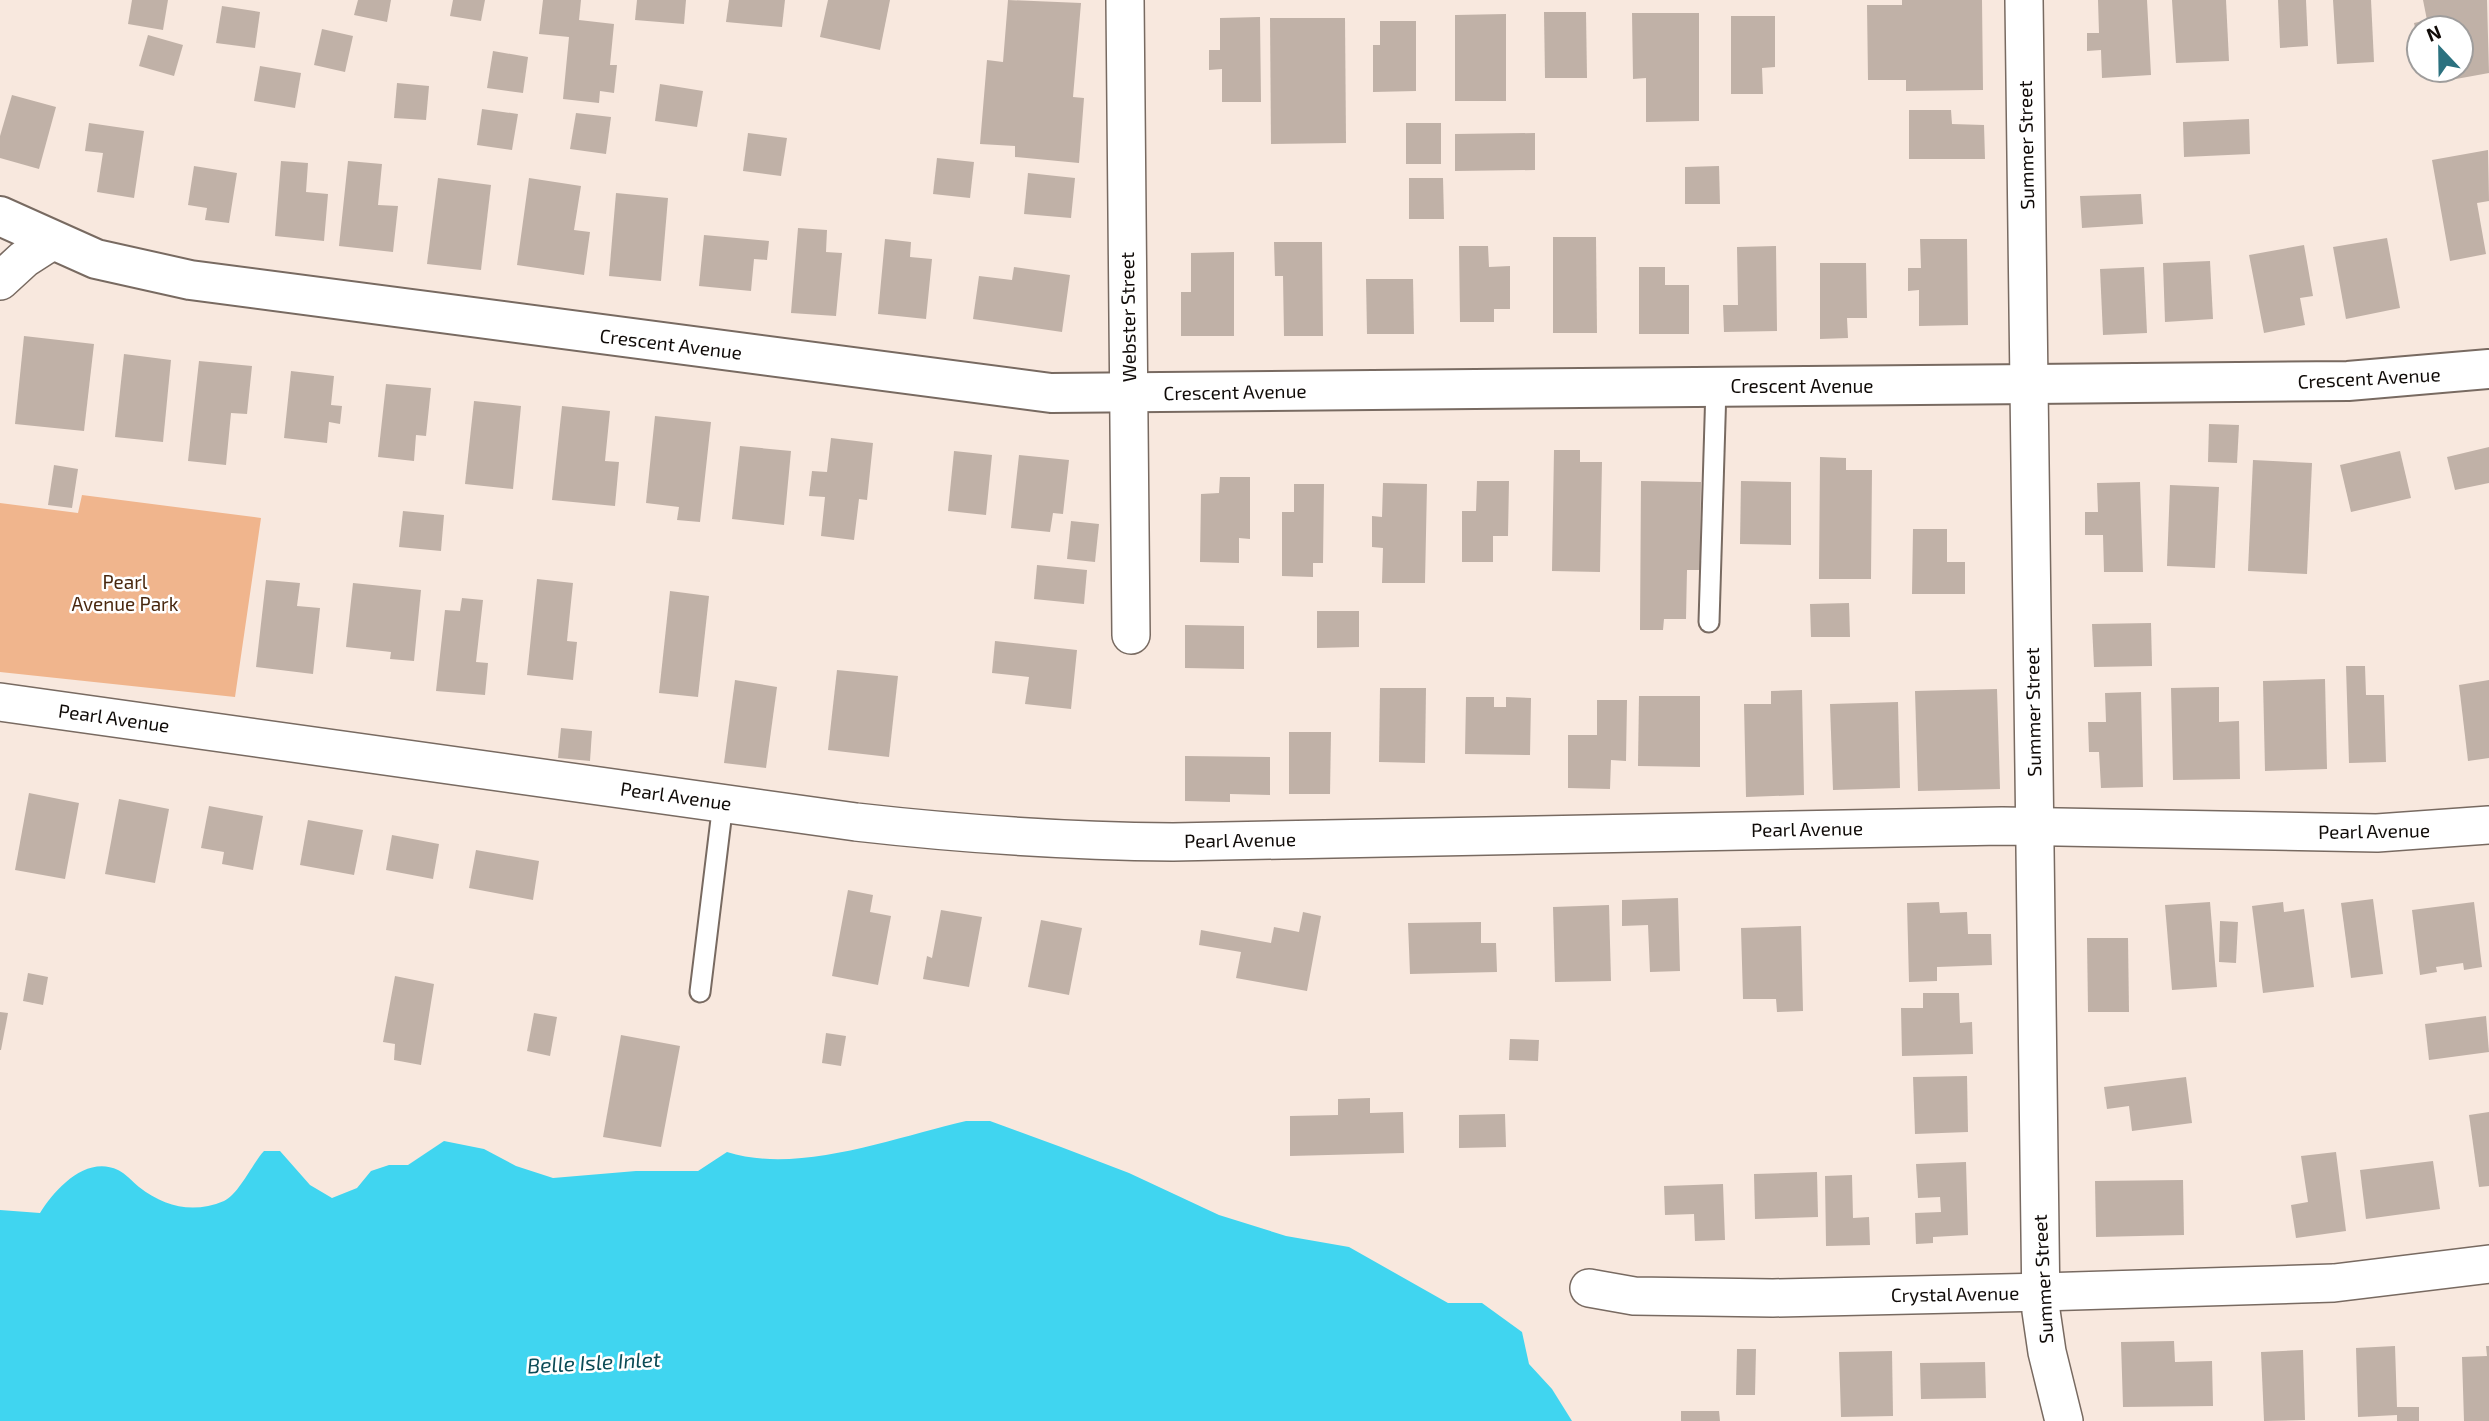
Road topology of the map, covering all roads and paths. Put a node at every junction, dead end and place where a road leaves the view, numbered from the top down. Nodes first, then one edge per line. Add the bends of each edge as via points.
1 (1125, 0) edge
2 (2024, 0) edge
3 (0, 216) edge
4 (52, 241) junction
5 (0, 281) edge
6 (2489, 369) edge
7 (2029, 384) junction
8 (1716, 387) junction
9 (1129, 393) junction
10 (1709, 622) dead end
11 (1131, 635) dead end
12 (0, 702) edge
13 (723, 803) junction
14 (2489, 825) edge
15 (2035, 826) junction
16 (700, 992) dead end
17 (2489, 1264) edge
18 (1589, 1288) dead end
19 (2041, 1292) junction
20 (2064, 1421) edge

1 - 9 street, Webster Street
2 - 7 street, Summer Street
3 - 4 street, Crescent Avenue
4 - 5 street via 24,258
4 - 9 street, Crescent Avenue via 119,266 263,291 1031,391
6 - 7 street, Crescent Avenue via 2348,381
7 - 8 street, Crescent Avenue
7 - 15 street, Summer Street
8 - 9 street, Crescent Avenue
8 - 10 lane
9 - 11 street, Webster Street
12 - 13 street, Pearl Avenue
13 - 15 street, Pearl Avenue via 963,834 1118,841
13 - 16 lane
14 - 15 street, Pearl Avenue via 2377,833
15 - 19 street, Summer Street
17 - 19 street, Crystal Avenue via 2334,1283
18 - 19 street, Crystal Avenue via 1634,1296 1773,1298
19 - 20 street, Summer Street via 2047,1352

